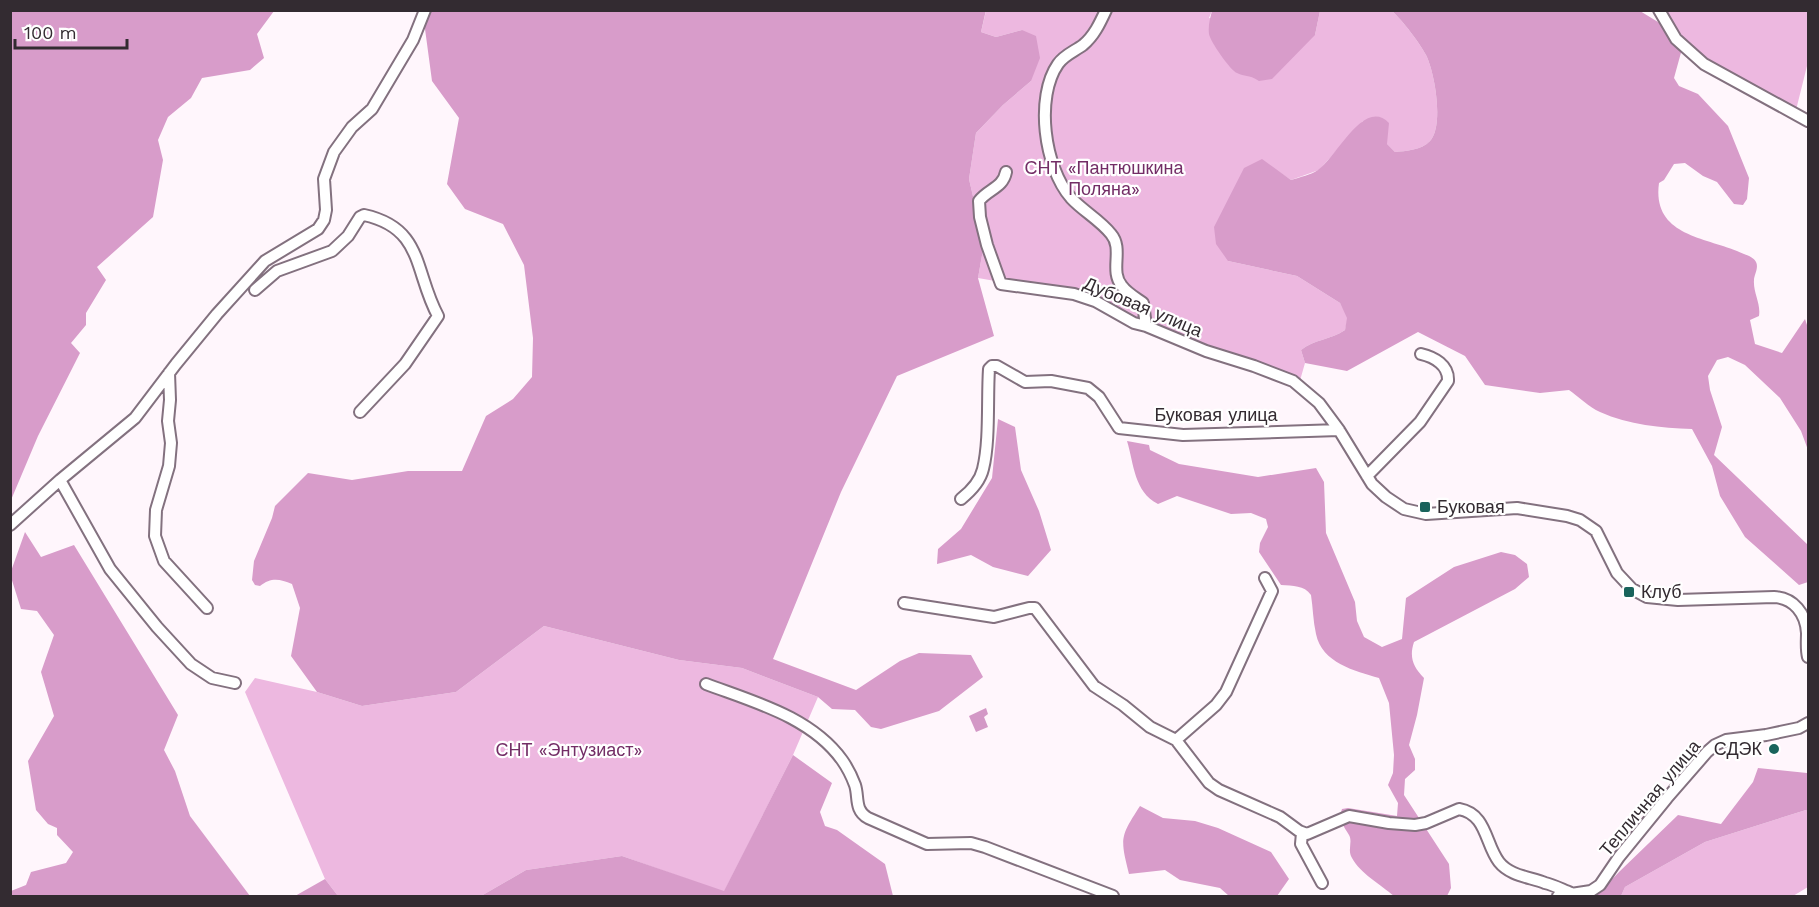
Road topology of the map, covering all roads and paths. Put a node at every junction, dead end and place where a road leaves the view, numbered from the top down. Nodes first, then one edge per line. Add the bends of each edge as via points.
1 (425, 10) edge
2 (1106, 10) edge
3 (1659, 10) edge
4 (1809, 121) edge
5 (1006, 172) dead end
6 (255, 290) dead end
7 (1146, 326) junction
8 (1421, 354) dead end
9 (169, 373) junction
10 (360, 412) dead end
11 (1339, 430) junction
12 (1367, 476) junction
13 (60, 480) junction
14 (961, 499) dead end
15 (10, 525) edge
16 (1265, 578) dead end
17 (904, 603) dead end
18 (207, 608) dead end
19 (1809, 657) edge
20 (235, 683) dead end
21 (706, 684) dead end
22 (1809, 723) edge
23 (1176, 740) junction
24 (1302, 833) junction
25 (1322, 883) dead end
26 (1571, 894) junction
27 (1113, 897) edge
28 (1558, 897) edge

1 - 9 street via 413,40 372,109 352,127 334,152 324,179 326,210 318,229 265,261
2 - 7 street, Дубовая улица via 1091,37 1060,60 1052,72 1047,88 1046,140 1052,166 1071,198 1115,240 1118,280 1143,303
3 - 4 street via 1676,39 1704,64
5 - 7 street, Дубовая улица via 1005,181 979,201 987,245 1000,284 1074,294
6 - 10 street via 277,271 332,251 364,215 397,229 408,240 438,316 405,364
7 - 11 street, Дубовая улица via 1293,381 1319,403
8 - 12 street via 1444,366 1448,381 1420,422
9 - 13 street via 135,418
9 - 18 street via 171,443 169,466 156,510 155,536 164,561
11 - 12 street
11 - 14 street, Буковая улица via 1183,435 1119,428 1099,397 1088,388 1051,381 1025,382 992,366 983,470 974,488
12 - 19 street via 1395,503 1418,513 1517,508 1580,520 1596,531 1617,573 1632,589 1647,597 1782,597 1801,612
13 - 15 street
13 - 20 street via 110,569 157,627 191,664 213,678
16 - 23 street via 1272,591 1226,692
17 - 23 street via 994,617 1035,608 1094,686 1150,727
21 - 27 street via 772,709 818,734 843,761 856,789 861,813 868,818 927,844 971,843 985,847
22 - 26 street, Тепличная улица via 1715,745 1619,857 1606,880 1591,891
23 - 24 street via 1209,783 1280,817
24 - 25 street via 1301,844
24 - 26 street via 1312,833 1345,816 1415,825 1464,810 1477,819 1495,856 1511,873
26 - 28 street, Тепличная улица

